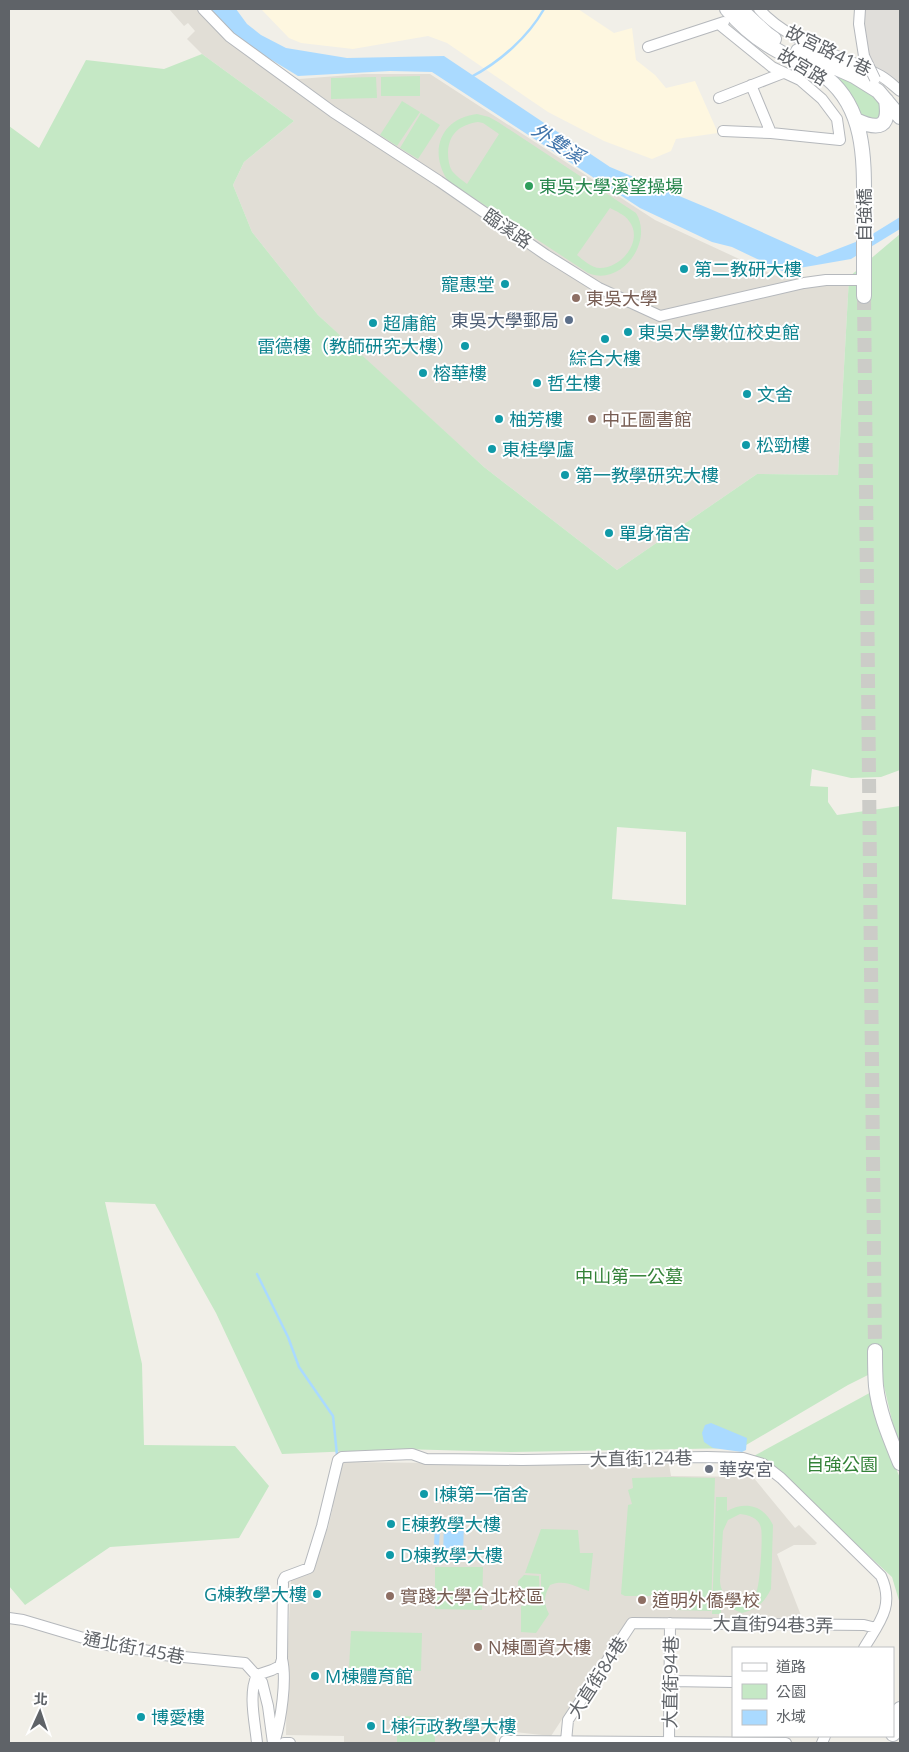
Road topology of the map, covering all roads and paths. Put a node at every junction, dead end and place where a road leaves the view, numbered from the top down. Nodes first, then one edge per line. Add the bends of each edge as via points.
1 (203, 9) edge
2 (860, 9) edge
3 (748, 12) edge
4 (719, 24) junction
5 (648, 47) dead end
6 (783, 73) junction
7 (751, 86) junction
8 (880, 90) junction
9 (900, 91) edge
10 (719, 98) dead end
11 (900, 117) edge
12 (856, 120) junction
13 (723, 131) dead end
14 (771, 133) junction
15 (864, 167) joint
16 (857, 280) dead end
17 (864, 296) tunnel mouth
18 (875, 1351) tunnel mouth
19 (899, 1459) edge
20 (9, 1618) edge
21 (670, 1623) junction
22 (876, 1628) junction
23 (865, 1647) edge
24 (282, 1659) junction
25 (257, 1675) junction
26 (670, 1682) junction
27 (732, 1682) edge
28 (900, 1709) edge
29 (894, 1731) edge
30 (566, 1741) junction
31 (256, 1743) edge
32 (273, 1743) edge
33 (284, 1743) edge
34 (290, 1743) edge
35 (505, 1743) edge
36 (669, 1743) edge
37 (786, 1743) edge

1 - 16 street, 臨溪路 via 230,37 333,112 546,255 600,288 660,316 804,284
2 - 8 street, bridge via 864,56
3 - 4 street
3 - 8 main road, 故宮路 via 767,34 788,47
3 - 9 street, 故宮路41巷 via 766,17 789,32 883,77
3 - 12 main road, 故宮路 via 743,27 761,41 826,78 840,92
4 - 5 street
4 - 6 street
6 - 7 street
6 - 14 street via 800,80 822,99 837,119 840,140
7 - 10 street
7 - 14 street
8 - 11 main road, 故宮路
8 - 12 main road via 888,114 886,120 872,126
12 - 15 main road, 故宮路 via 862,140
13 - 14 street
15 - 17 main road, 自強橋
18 - 19 main road via 876,1386 881,1410
20 - 25 street, 通北街145巷 via 107,1645 163,1655 245,1663
21 - 22 street, 大直街94巷3弄
21 - 26 street, 大直街94巷
21 - 30 street, 大直街84巷 via 632,1623 568,1720
22 - 23 street, 大直街124巷
22 - 24 street, 大直街124巷 via 887,1602 881,1576 781,1478 755,1460 706,1457 426,1459 412,1454 342,1457 338,1460 309,1568 285,1577 283,1581
24 - 25 street via 280,1666
24 - 32 street via 280,1723
25 - 31 street via 253,1682
25 - 32 street via 268,1706
26 - 27 street
26 - 36 street, 大直街94巷
28 - 29 main road
30 - 35 street
30 - 36 street
33 - 34 street
36 - 37 street

